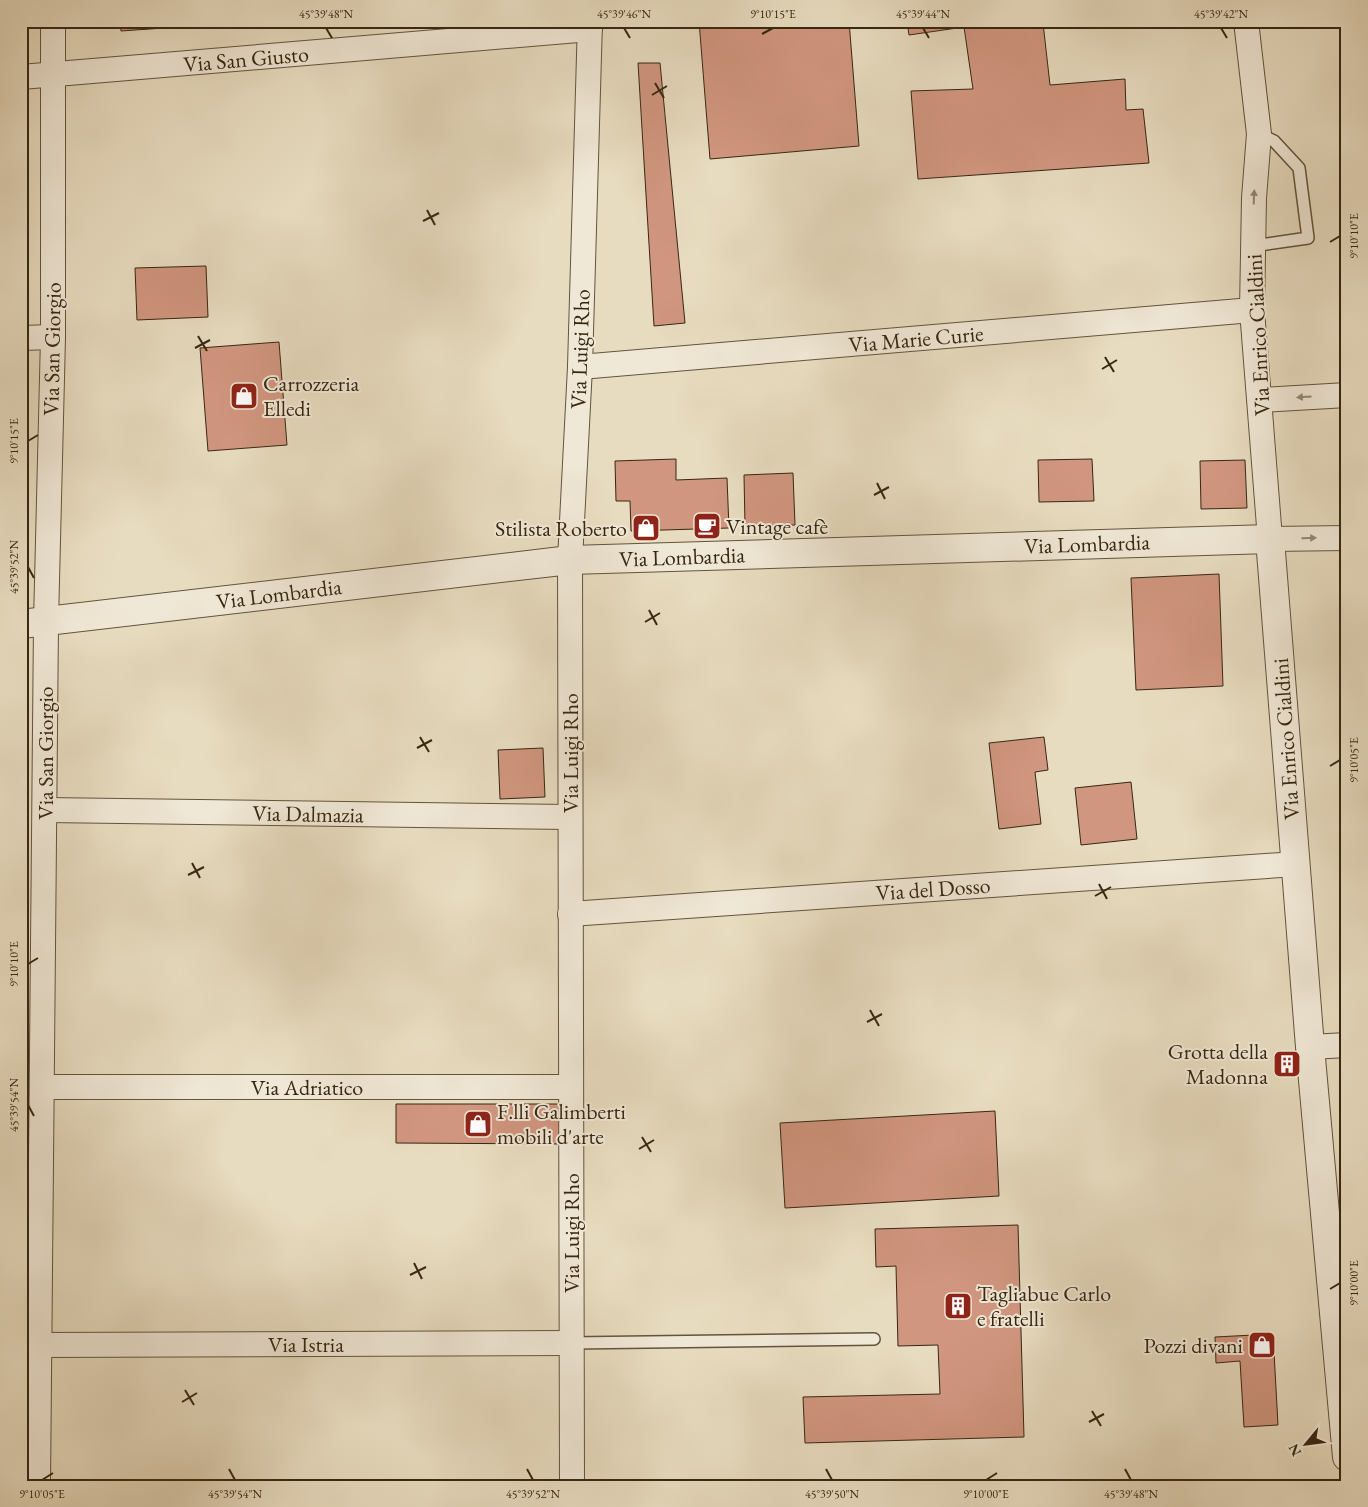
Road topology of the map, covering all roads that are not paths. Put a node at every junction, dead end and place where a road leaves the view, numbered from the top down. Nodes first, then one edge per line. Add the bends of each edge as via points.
1 (53, 21) edge
2 (1246, 21) edge
3 (590, 25) edge
4 (54, 75) junction
5 (21, 77) edge
6 (1258, 134) junction
7 (1254, 246) junction
8 (1252, 310) junction
9 (53, 337) junction
10 (21, 338) edge
11 (580, 367) junction
12 (1347, 394) edge
13 (1261, 400) junction
14 (1347, 538) edge
15 (1270, 539) junction
16 (570, 560) junction
17 (34, 623) edge
18 (45, 810) junction
19 (570, 817) junction
20 (1296, 864) junction
21 (570, 914) junction
22 (1347, 1045) edge
23 (1310, 1047) junction
24 (43, 1087) junction
25 (571, 1087) junction
26 (874, 1339) dead end
27 (571, 1343) junction
28 (40, 1345) junction
29 (1347, 1457) edge
30 (33, 1484) edge
31 (572, 1486) edge

1 - 4 street, Via San Giorgio
2 - 6 street, Via Enrico Cialdini
3 - 4 street, Via San Giusto
3 - 11 street, Via Luigi Rho
4 - 5 street, Via San Giusto
4 - 9 street, Via San Giorgio
7 -> 6 street, Via Enrico Cialdini
6 - 7 lane via 1274,141 1300,168 1308,238
7 - 8 street, Via Enrico Cialdini
8 - 11 street, Via Marie Curie
8 - 13 street, Via Enrico Cialdini
9 - 10 street
9 - 17 street, Via San Giorgio
11 - 16 street, Via Luigi Rho
12 -> 13 street
13 - 15 street, Via Enrico Cialdini
15 -> 14 street, Via Lombardia
15 - 16 street, Via Lombardia
15 - 20 street, Via Enrico Cialdini
16 - 17 street, Via Lombardia
16 - 19 street, Via Luigi Rho
17 - 18 street, Via San Giorgio
18 - 19 street, Via Dalmazia
18 - 24 street, Via San Giorgio
19 - 21 street, Via Luigi Rho
20 - 21 street, Via del Dosso
20 - 23 street, Via Enrico Cialdini
21 - 25 street, Via Luigi Rho
22 - 23 street
23 - 29 street, Via Enrico Cialdini
24 - 25 street, Via Adriatico
24 - 28 street, Via San Giorgio
25 - 27 street, Via Luigi Rho
26 - 27 lane
27 - 28 street, Via Istria
27 - 31 street, Via Luigi Rho
28 - 30 street, Via San Giorgio

